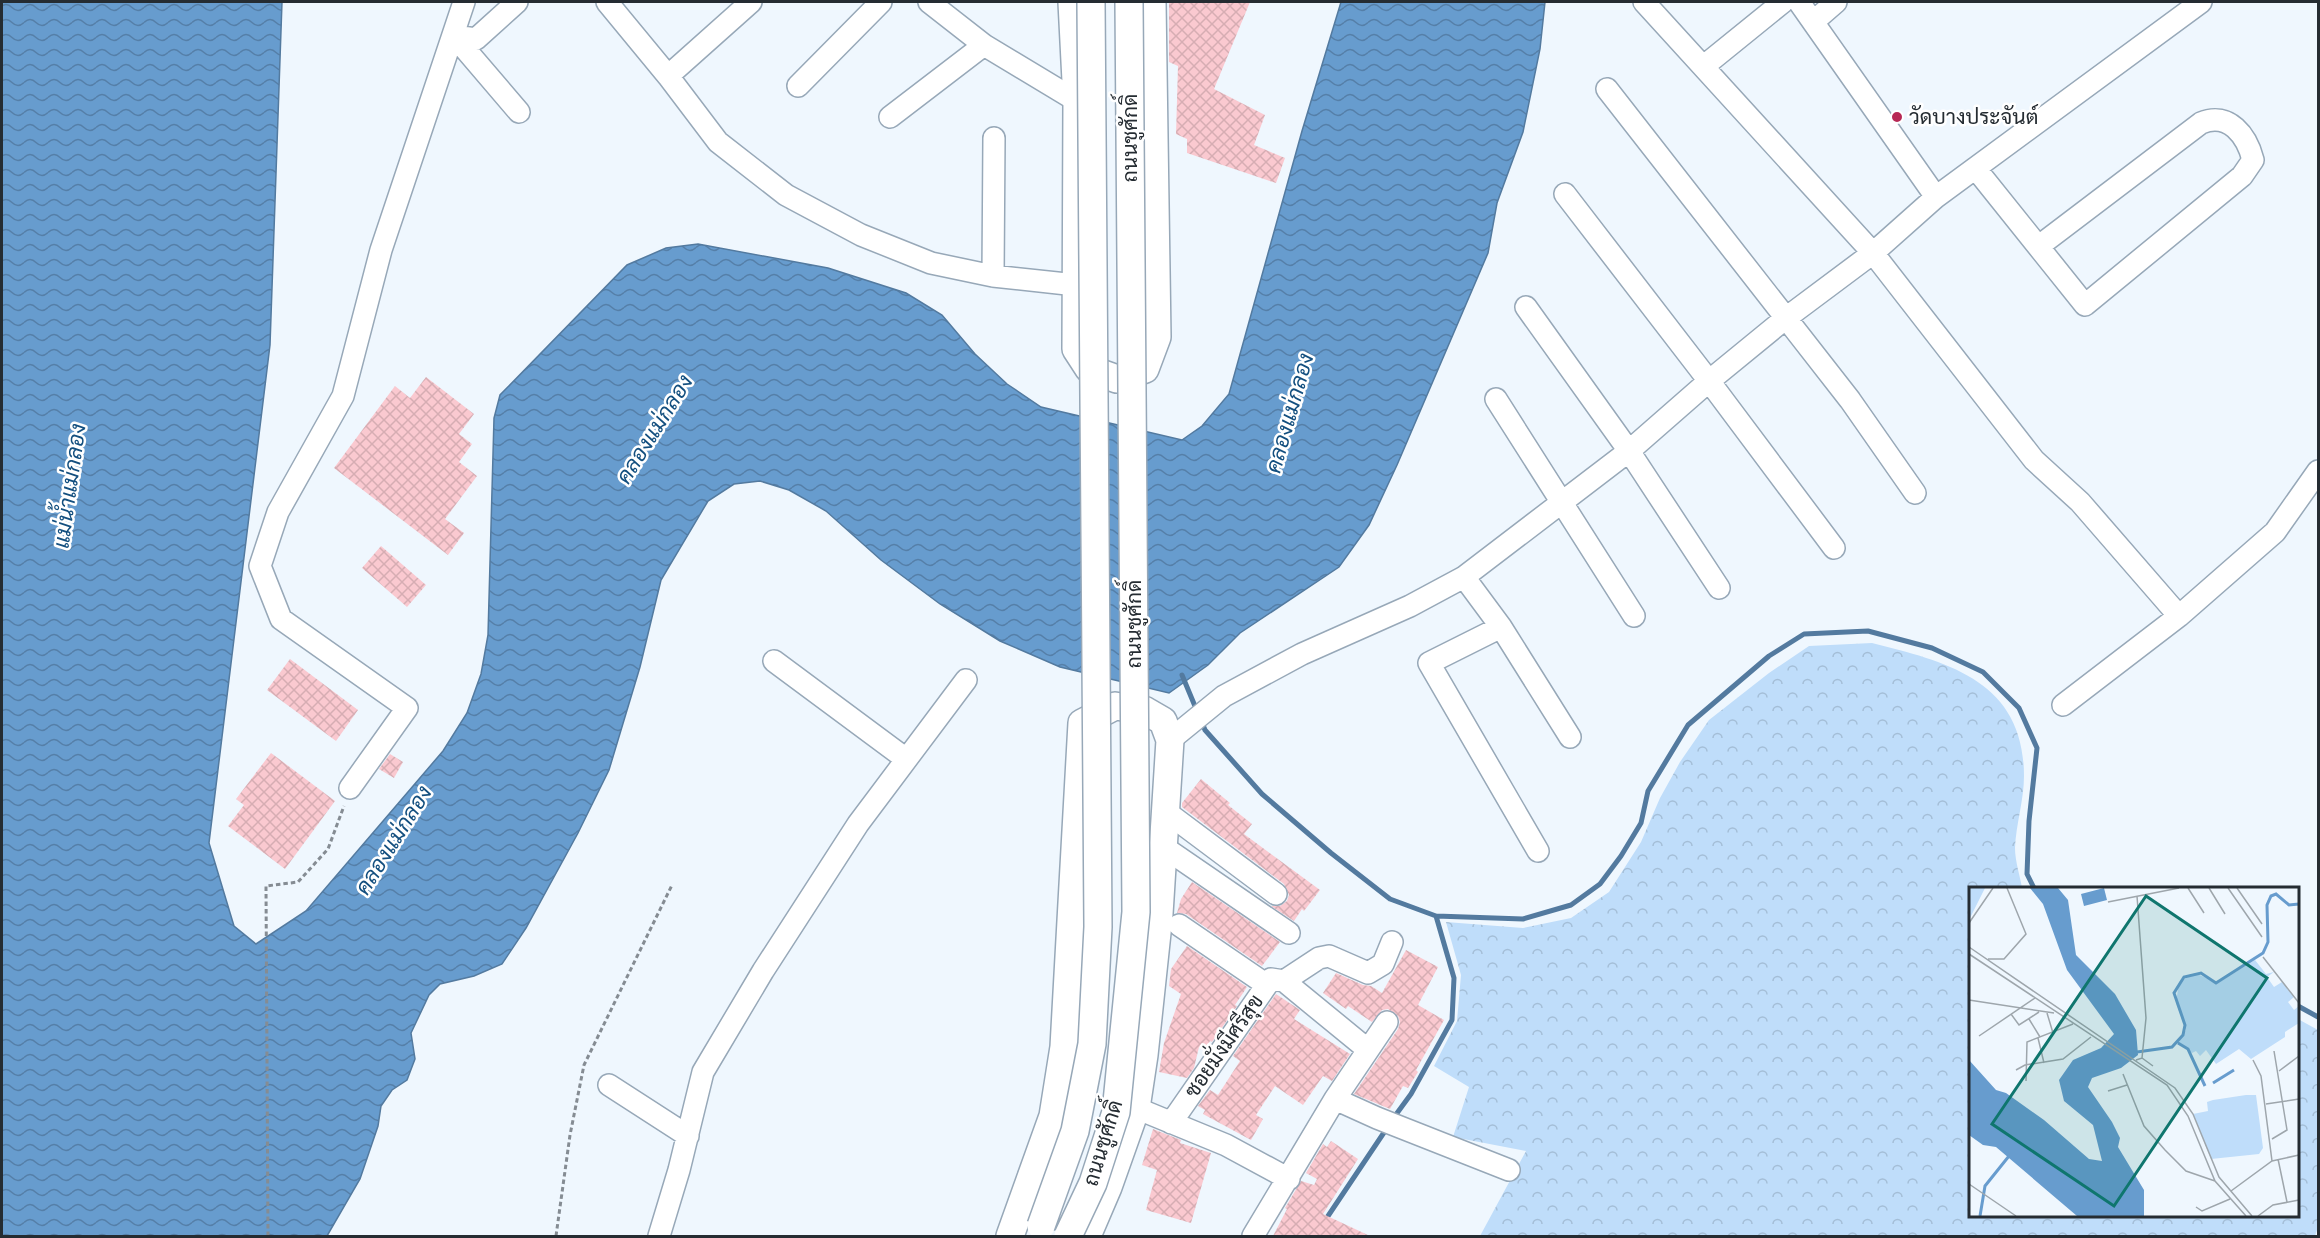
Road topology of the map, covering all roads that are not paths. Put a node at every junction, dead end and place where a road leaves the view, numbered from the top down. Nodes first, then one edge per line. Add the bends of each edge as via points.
1 (464, 2) edge
2 (517, 2) edge
3 (607, 2) edge
4 (751, 2) edge
5 (881, 2) edge
6 (929, 2) edge
7 (1072, 2) edge
8 (1091, 2) edge
9 (1129, 2) edge
10 (1152, 2) edge
11 (1644, 2) edge
12 (1783, 2) edge
13 (1799, 2) edge
14 (1836, 2) edge
15 (2201, 2) edge
16 (1813, 22) junction
17 (454, 36) junction
18 (984, 45) junction
19 (1704, 66) junction
20 (668, 76) junction
21 (798, 86) dead end
22 (1607, 89) dead end
23 (1077, 101) junction
24 (519, 112) dead end
25 (890, 117) dead end
26 (994, 138) dead end
27 (1976, 169) junction
28 (1565, 194) dead end
29 (1936, 197) junction
30 (2039, 246) junction
31 (1873, 253) junction
32 (993, 276) junction
33 (1076, 285) junction
34 (1526, 307) dead end
35 (1786, 318) junction
36 (1709, 381) junction
37 (1496, 399) dead end
38 (1629, 451) junction
39 (2319, 471) edge
40 (1916, 493) dead end
41 (1562, 502) junction
42 (1834, 548) dead end
43 (1464, 577) junction
44 (1719, 588) dead end
45 (1634, 616) dead end
46 (2179, 616) junction
47 (1501, 627) junction
48 (774, 661) dead end
49 (966, 680) dead end
50 (2063, 705) dead end
51 (1177, 733) junction
52 (1570, 737) dead end
53 (906, 759) junction
54 (350, 788) road end
55 (1165, 811) junction
56 (1162, 846) junction
57 (1538, 851) dead end
58 (1276, 894) dead end
59 (1179, 925) dead end
60 (1289, 933) dead end
61 (1392, 942) dead end
62 (1275, 983) junction
63 (1387, 1022) dead end
64 (1367, 1049) junction
65 (609, 1085) dead end
66 (1335, 1099) junction
67 (1136, 1108) junction
68 (1171, 1123) junction
69 (688, 1136) junction
70 (1509, 1170) dead end
71 (1289, 1179) junction
72 (1038, 1231) edge
73 (659, 1236) edge
74 (1010, 1236) edge
75 (1068, 1236) edge
76 (1087, 1236) edge
77 (1253, 1236) edge

1 - 17 street
2 - 17 street via 476,39
3 - 20 street
4 - 20 street
5 - 21 street
6 - 18 street
7 - 23 main road
8 - 72 main road, ถนนชูศักดิ์, bridge via 1098,927 1092,1044 1075,1131
9 - 75 main road, ถนนชูศักดิ์, bridge via 1136,912 1116,1112 1093,1183
10 - 33 main road via 1157,337 1145,369 1117,379 1089,369 1076,349
11 - 19 street
12 - 19 street
13 - 16 street
14 - 16 street
15 - 27 street
16 - 29 street
17 - 24 street
17 - 54 street via 381,250 343,396 278,512 261,566 280,618 407,708
18 - 23 street
18 - 25 street
19 - 31 street
20 - 32 street via 718,142 786,195 861,235 930,263
22 - 35 street
23 - 33 main road
26 - 32 street
27 - 29 street
27 - 30 street
28 - 36 street
29 - 31 street
30 - 30 street via 2208,119 2230,123 2250,147 2253,160 2242,176 2085,305
31 - 35 street
31 - 46 street via 2034,460 2080,502
32 - 33 street
34 - 38 street
35 - 36 street
35 - 40 street
36 - 38 street
36 - 42 street
37 - 41 street
38 - 41 street
38 - 44 street
39 - 46 street via 2275,532
41 - 43 street
41 - 45 street
43 - 47 street
43 - 51 street via 1224,696
46 - 50 street
47 - 52 street
47 - 57 street via 1429,663
48 - 53 street
49 - 53 street
51 - 55 main road
51 - 74 main road via 1144,710 1115,706 1082,723 1064,1047 1053,1116
53 - 69 street via 858,824 703,1072
55 - 56 main road
55 - 58 street
56 - 60 street
56 - 67 main road via 1159,914
59 - 62 street
61 - 62 street via 1383,964 1368,973 1329,956
62 - 64 street, ซอยมั่งมีศรีสุข
62 - 68 street, ซอยมั่งมีศรีสุข
63 - 64 street
64 - 66 street
65 - 69 street
66 - 70 street
66 - 71 street
67 - 68 street, ซอยมั่งมีศรีสุข
67 - 76 main road
68 - 71 street, ซอยมั่งมีศรีสุข via 1226,1145
69 - 73 street
71 - 77 street

